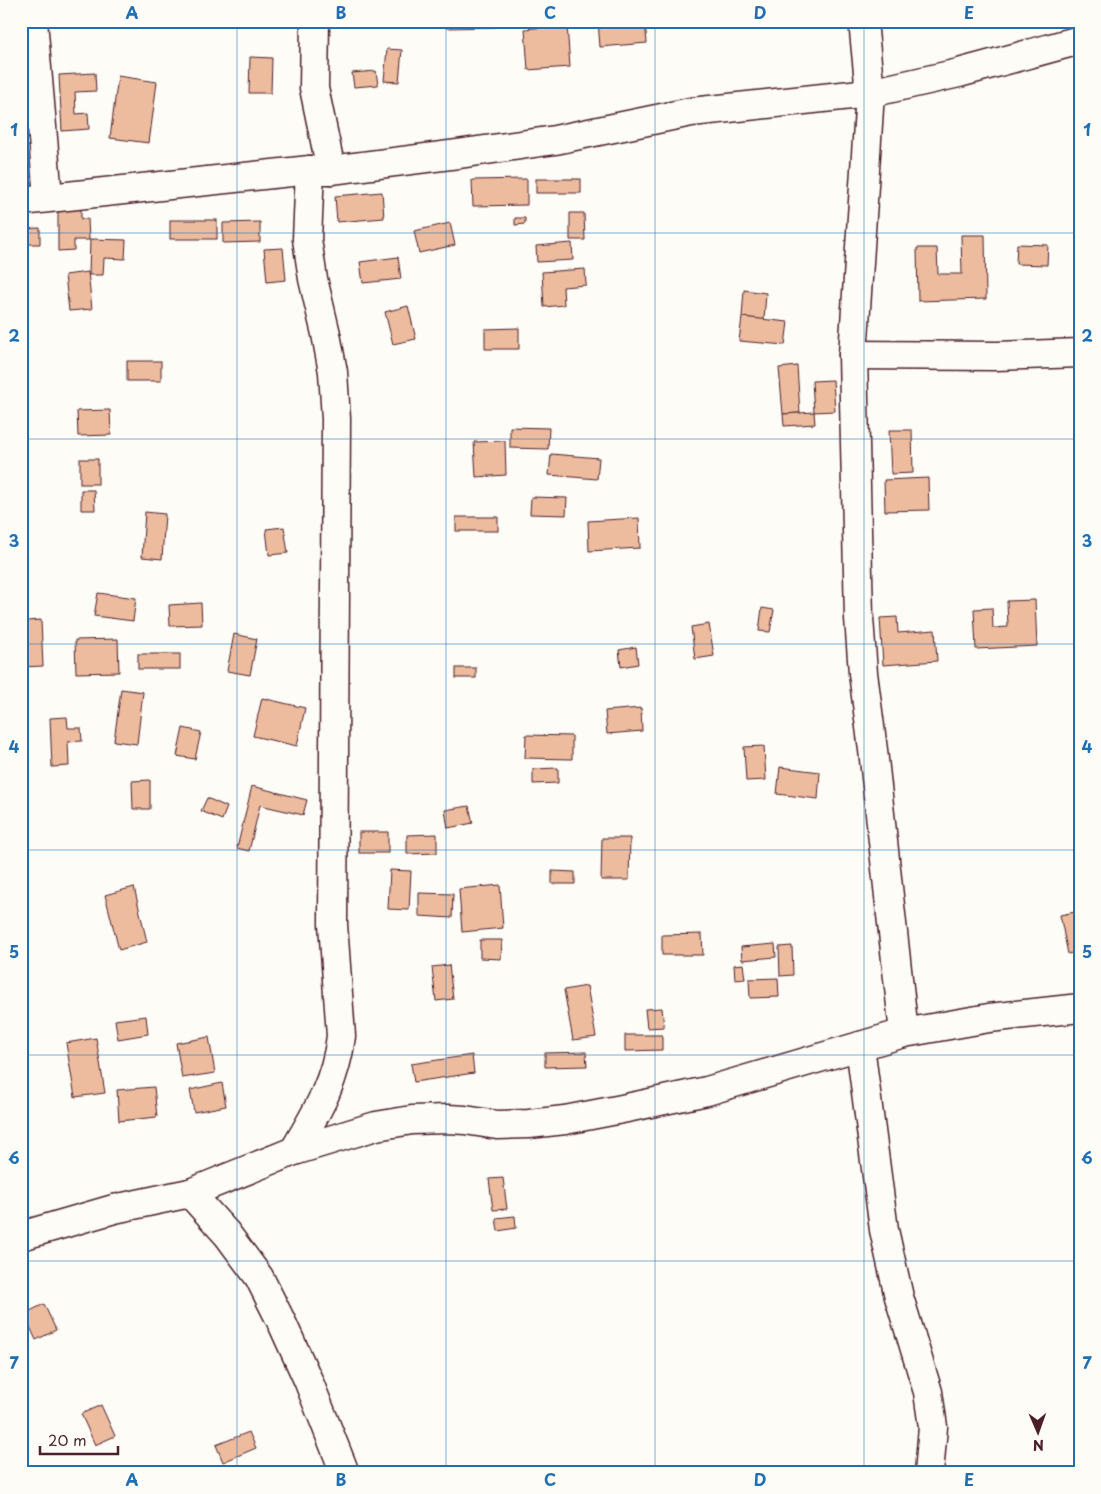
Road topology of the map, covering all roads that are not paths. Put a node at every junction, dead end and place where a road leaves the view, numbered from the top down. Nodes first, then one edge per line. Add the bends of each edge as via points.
1 (33, 21) edge
2 (315, 21) edge
3 (863, 21) edge
4 (1080, 40) edge
5 (870, 93) junction
6 (320, 170) junction
7 (48, 197) junction
8 (21, 200) edge
9 (1080, 353) edge
10 (852, 355) junction
11 (1080, 1008) edge
12 (904, 1033) junction
13 (860, 1046) junction
14 (294, 1151) junction
15 (190, 1193) junction
16 (21, 1236) edge
17 (345, 1473) edge
18 (929, 1473) edge

1 - 7 street
2 - 6 street via 314,88
3 - 5 street
4 - 5 street
5 - 6 street via 691,112 555,140
5 - 10 street
6 - 7 street
6 - 14 street via 307,239 333,372 336,418 333,924 341,1036 339,1054 321,1104
7 - 8 street
9 - 10 street
10 - 12 street via 863,673
11 - 12 street via 989,1018
12 - 13 street
13 - 14 street via 707,1091 575,1118 497,1125 457,1120 412,1120 376,1126
13 - 18 street via 884,1230 899,1297 928,1392 933,1427
14 - 15 street
15 - 16 street via 114,1209
15 - 17 street via 227,1234 259,1277 300,1364

